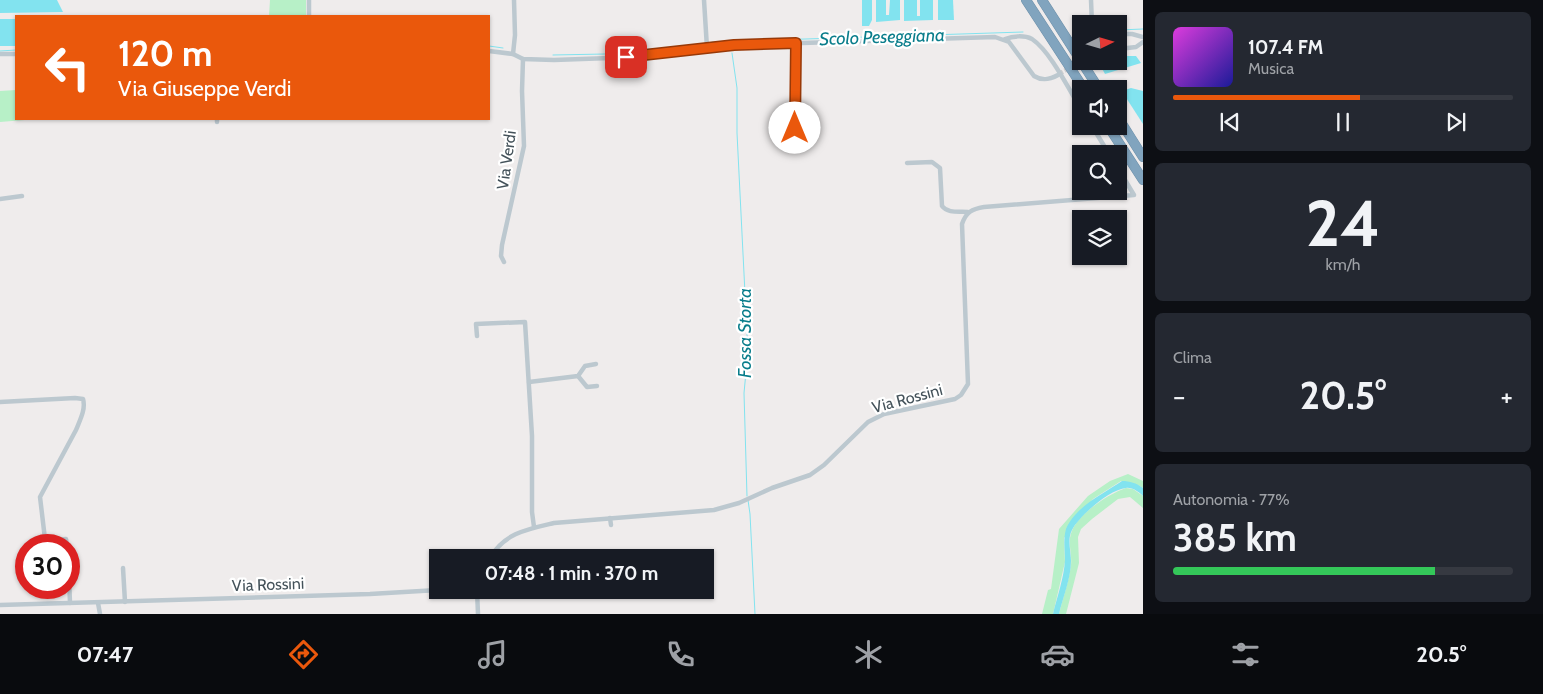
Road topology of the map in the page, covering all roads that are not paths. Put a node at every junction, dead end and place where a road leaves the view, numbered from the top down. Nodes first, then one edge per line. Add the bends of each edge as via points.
1 (309, 0) edge
2 (514, 0) edge
3 (704, 0) edge
4 (1026, 0) edge
5 (1042, 0) edge
6 (1091, 0) edge
7 (308, 15) edge
8 (1092, 15) edge
9 (1128, 34) edge
10 (1143, 37) edge
11 (1005, 39) junction
12 (1143, 42) edge
13 (796, 43) junction
14 (1072, 47) edge
15 (1128, 47) edge
16 (707, 48) junction
17 (490, 51) edge
18 (0, 54) edge
19 (15, 54) edge
20 (513, 54) junction
21 (523, 59) junction
22 (1058, 75) tunnel mouth
23 (1078, 80) edge
24 (1072, 94) edge
25 (1127, 132) edge
26 (1114, 135) edge
27 (795, 145) dead end
28 (1143, 157) edge
29 (906, 163) dead end
30 (1143, 180) edge
31 (1127, 183) edge
32 (22, 196) dead end
33 (1127, 196) edge
34 (0, 199) edge
35 (1072, 200) edge
36 (968, 212) junction
37 (504, 262) dead end
38 (477, 336) dead end
39 (596, 364) dead end
40 (578, 376) junction
41 (529, 382) junction
42 (597, 386) dead end
43 (0, 402) edge
44 (610, 518) junction
45 (611, 525) dead end
46 (534, 528) junction
47 (44, 534) edge
48 (497, 549) edge
49 (123, 568) dead end
50 (429, 591) edge
51 (70, 599) edge
52 (477, 599) edge
53 (125, 602) junction
54 (70, 603) junction
55 (98, 603) junction
56 (0, 605) edge
57 (100, 614) edge
58 (478, 614) edge

1 - 7 street
2 - 20 street
3 - 16 street
4 - 23 highway
5 - 14 highway
6 - 8 street
9 - 10 street
11 - 13 street
11 - 22 street via 1034,76 1047,79
11 - 24 street via 1030,38 1059,72
12 - 15 street
13 - 16 street
13 - 27 street
16 - 21 street via 638,57
17 - 20 street
18 - 19 street
20 - 21 street
21 - 37 street, Via Verdi via 524,146 502,245
25 - 28 highway
26 - 30 highway
29 - 36 street via 932,162 940,168 942,206 945,210
31 - 33 street via 1134,195
32 - 34 street
35 - 36 street via 984,207
36 - 44 street, Via Rossini via 962,224 968,384 965,390 955,398 874,418 810,474 739,504 714,510
38 - 41 street via 476,324 524,322
39 - 40 street via 585,366
40 - 41 street
40 - 42 street via 587,387
41 - 46 street
43 - 47 street via 83,399 76,430 40,497
44 - 45 street
44 - 46 street, Via Rossini
46 - 48 street, Via Rossini via 506,538
49 - 53 street
50 - 53 street, Via Rossini
51 - 54 street
52 - 58 street
53 - 55 street, Via Rossini
54 - 55 street, Via Rossini
54 - 56 street, Via Rossini
55 - 57 street

